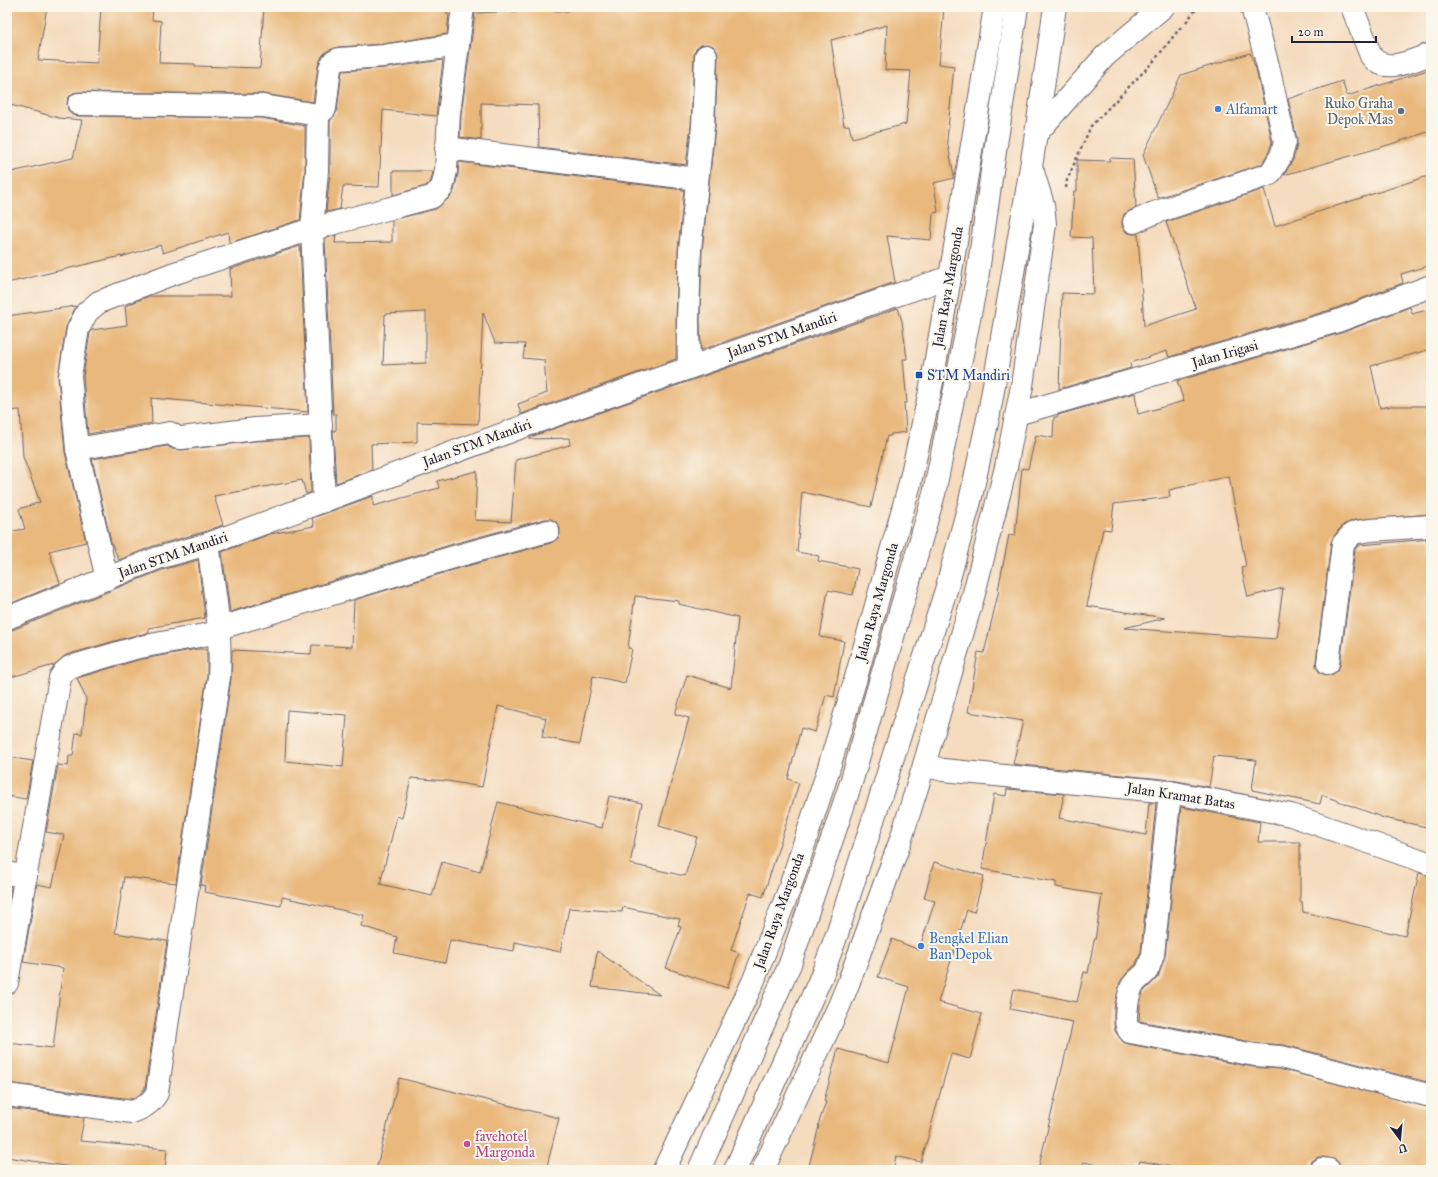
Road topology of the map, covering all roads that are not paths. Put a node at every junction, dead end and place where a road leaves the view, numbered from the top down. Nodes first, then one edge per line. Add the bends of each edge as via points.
1 (463, 7) edge
2 (995, 7) edge
3 (1017, 7) edge
4 (1055, 7) edge
5 (1163, 7) edge
6 (1252, 7) edge
7 (1352, 7) edge
8 (458, 45) junction
9 (1431, 54) edge
10 (706, 56) dead end
11 (79, 104) dead end
12 (318, 115) junction
13 (1036, 134) junction
14 (446, 148) junction
15 (1032, 167) junction
16 (697, 179) junction
17 (1134, 222) dead end
18 (312, 229) junction
19 (950, 277) junction
20 (978, 279) junction
21 (1431, 286) edge
22 (689, 367) junction
23 (1017, 414) junction
24 (321, 425) junction
25 (77, 449) junction
26 (909, 487) junction
27 (934, 494) junction
28 (324, 501) junction
29 (1431, 526) edge
30 (548, 531) dead end
31 (208, 544) junction
32 (107, 578) junction
33 (946, 590) junction
34 (972, 597) junction
35 (7, 618) edge
36 (220, 630) junction
37 (1328, 664) dead end
38 (924, 765) junction
39 (1170, 792) junction
40 (1431, 864) edge
41 (16, 875) edge
42 (763, 954) junction
43 (790, 964) junction
44 (822, 975) junction
45 (7, 983) edge
46 (848, 984) junction
47 (7, 1095) edge
48 (1431, 1096) edge
49 (664, 1170) edge
50 (699, 1170) edge
51 (735, 1170) edge
52 (763, 1170) edge

1 - 8 main road
2 - 19 main road, Jalan Raya Margonda
3 - 20 main road, Jalan Raya Margonda
4 - 13 main road
5 - 13 main road via 1105,56
6 - 17 main road via 1285,142 1281,156 1270,174
7 - 9 main road via 1375,62 1392,66
8 - 12 main road via 384,56 339,58 330,68 325,109
8 - 14 main road
10 - 16 main road via 703,126
11 - 12 main road via 263,106
12 - 18 main road
13 - 15 main road
14 - 16 main road
14 - 18 main road via 446,171 442,188 432,197
15 - 23 main road via 1043,205 1045,224
15 - 33 main road via 989,414 970,501
16 - 22 main road via 690,250
18 - 24 main road
18 - 25 main road via 139,286 99,302 87,312 78,329 70,376
19 - 20 main road
19 - 22 main road, Jalan STM Mandiri
19 - 26 main road, Jalan Raya Margonda via 932,382
20 - 27 main road, Jalan Raya Margonda
21 - 23 main road, Jalan Irigasi via 1338,321
22 - 28 main road, Jalan STM Mandiri
23 - 34 main road
24 - 25 main road via 256,429 182,438 170,433
24 - 28 main road
25 - 32 main road
26 - 27 main road
26 - 42 main road, Jalan Raya Margonda via 826,777 789,890
27 - 43 main road, Jalan Raya Margonda via 851,782
28 - 31 main road, Jalan STM Mandiri
29 - 37 main road via 1357,532 1343,544
30 - 36 main road via 457,556
31 - 32 main road, Jalan STM Mandiri via 158,558
31 - 36 main road
32 - 35 main road, Jalan STM Mandiri
33 - 34 main road
33 - 44 main road
34 - 38 main road
36 - 41 main road via 135,648 70,667 64,672 60,678
36 - 47 main road via 219,676 157,1093 147,1105 132,1112
38 - 39 main road, Jalan Kramat Batas via 943,770
38 - 46 main road via 900,842
39 - 40 main road, Jalan Kramat Batas via 1291,815
39 - 48 main road via 1154,955 1146,972 1133,985 1129,995 1126,1022 1128,1031 1255,1055 1281,1057
41 - 45 main road
42 - 43 main road
42 - 49 main road, Jalan Raya Margonda via 753,982
43 - 44 main road
43 - 50 main road, Jalan Raya Margonda
44 - 46 main road
44 - 51 main road
46 - 52 main road

